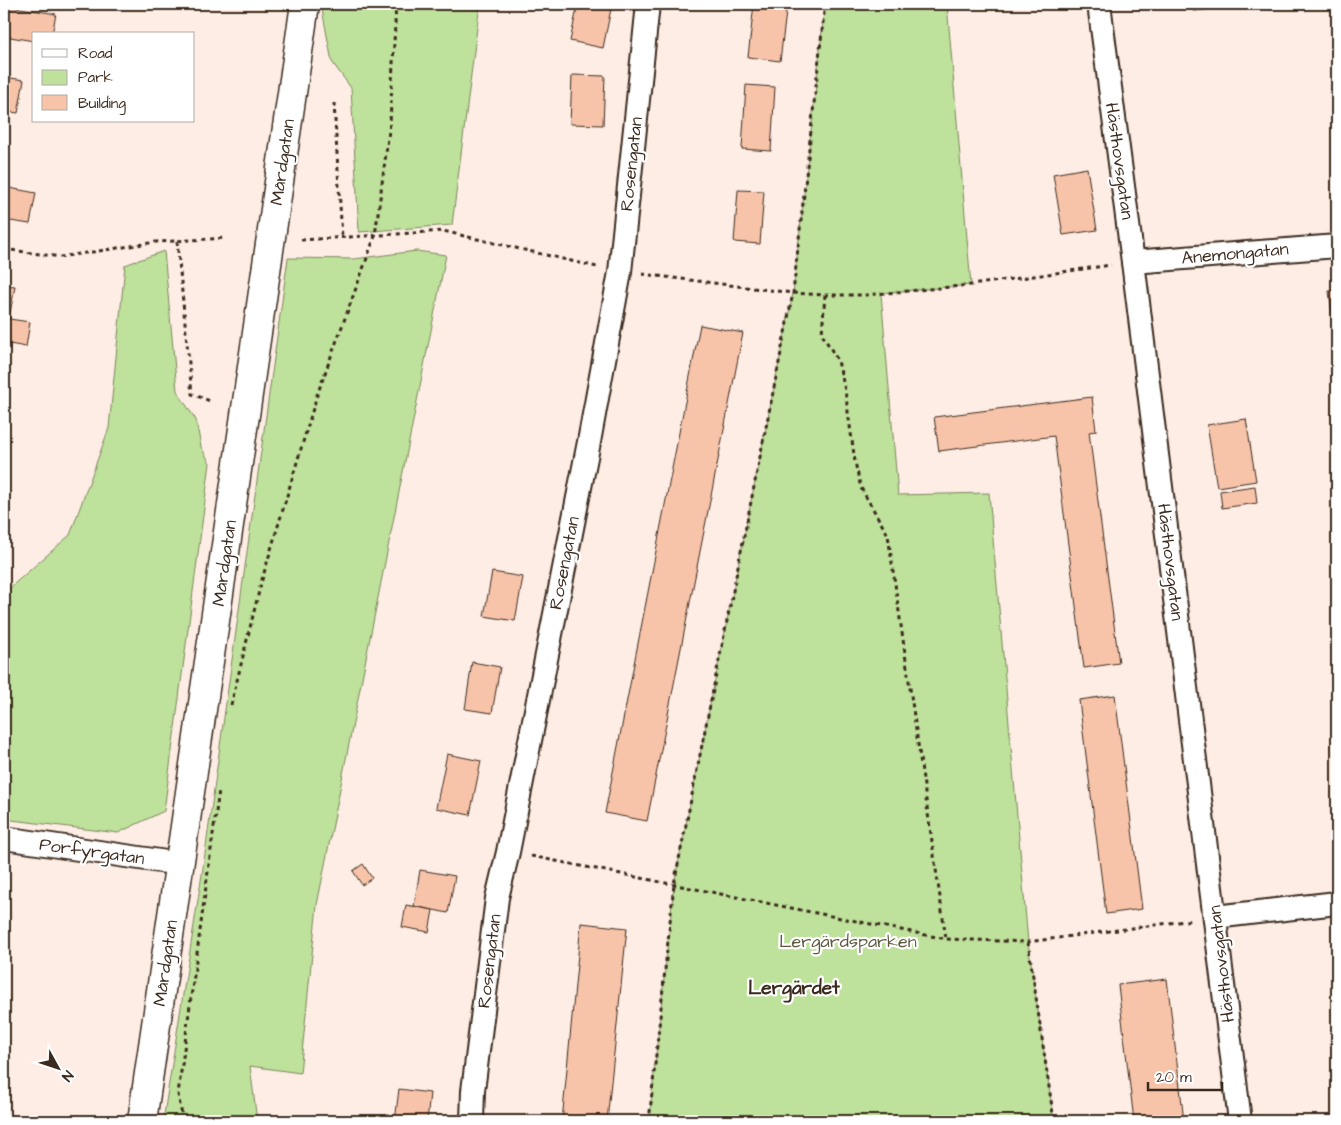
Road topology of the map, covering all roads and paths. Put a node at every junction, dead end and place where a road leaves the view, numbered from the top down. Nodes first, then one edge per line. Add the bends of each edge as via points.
1 (305, 4) edge
2 (396, 4) edge
3 (648, 4) edge
4 (825, 4) edge
5 (1098, 4) edge
6 (334, 103) dead end
7 (375, 236) junction
8 (226, 238) dead end
9 (342, 238) junction
10 (302, 240) dead end
11 (177, 241) junction
12 (1337, 246) edge
13 (4, 249) edge
14 (1134, 262) junction
15 (620, 272) junction
16 (793, 293) junction
17 (825, 295) junction
18 (210, 401) dead end
19 (230, 709) dead end
20 (220, 786) dead end
21 (4, 838) edge
22 (508, 852) junction
23 (180, 864) junction
24 (674, 884) junction
25 (1337, 903) edge
26 (1215, 917) junction
27 (946, 939) junction
28 (1028, 942) junction
29 (142, 1121) edge
30 (183, 1121) edge
31 (472, 1121) edge
32 (649, 1121) edge
33 (1054, 1121) edge
34 (1240, 1121) edge

1 - 23 street, Mårdgatan
2 - 7 path via 390,123
3 - 15 street, Rosengatan
4 - 16 path
5 - 14 street, Hästhovsgatan
6 - 9 path
7 - 9 path
7 - 15 path via 443,232
7 - 19 path via 317,394 261,583
8 - 11 path
9 - 10 path
11 - 13 path via 60,257
11 - 18 path via 192,394
12 - 14 street, Anemongatan
14 - 17 path via 971,285 866,295
14 - 26 street, Hästhovsgatan
15 - 16 path
15 - 22 street, Rosengatan
16 - 17 path
16 - 24 path
17 - 27 path via 822,334 838,361 861,488 888,535
20 - 30 path via 178,1094
21 - 23 street, Porfyrgatan
22 - 24 path
22 - 31 street, Rosengatan via 497,898
23 - 29 street, Mårdgatan
24 - 27 path
24 - 32 path
25 - 26 street
26 - 28 path
26 - 34 street, Hästhovsgatan
27 - 28 path
28 - 33 path

